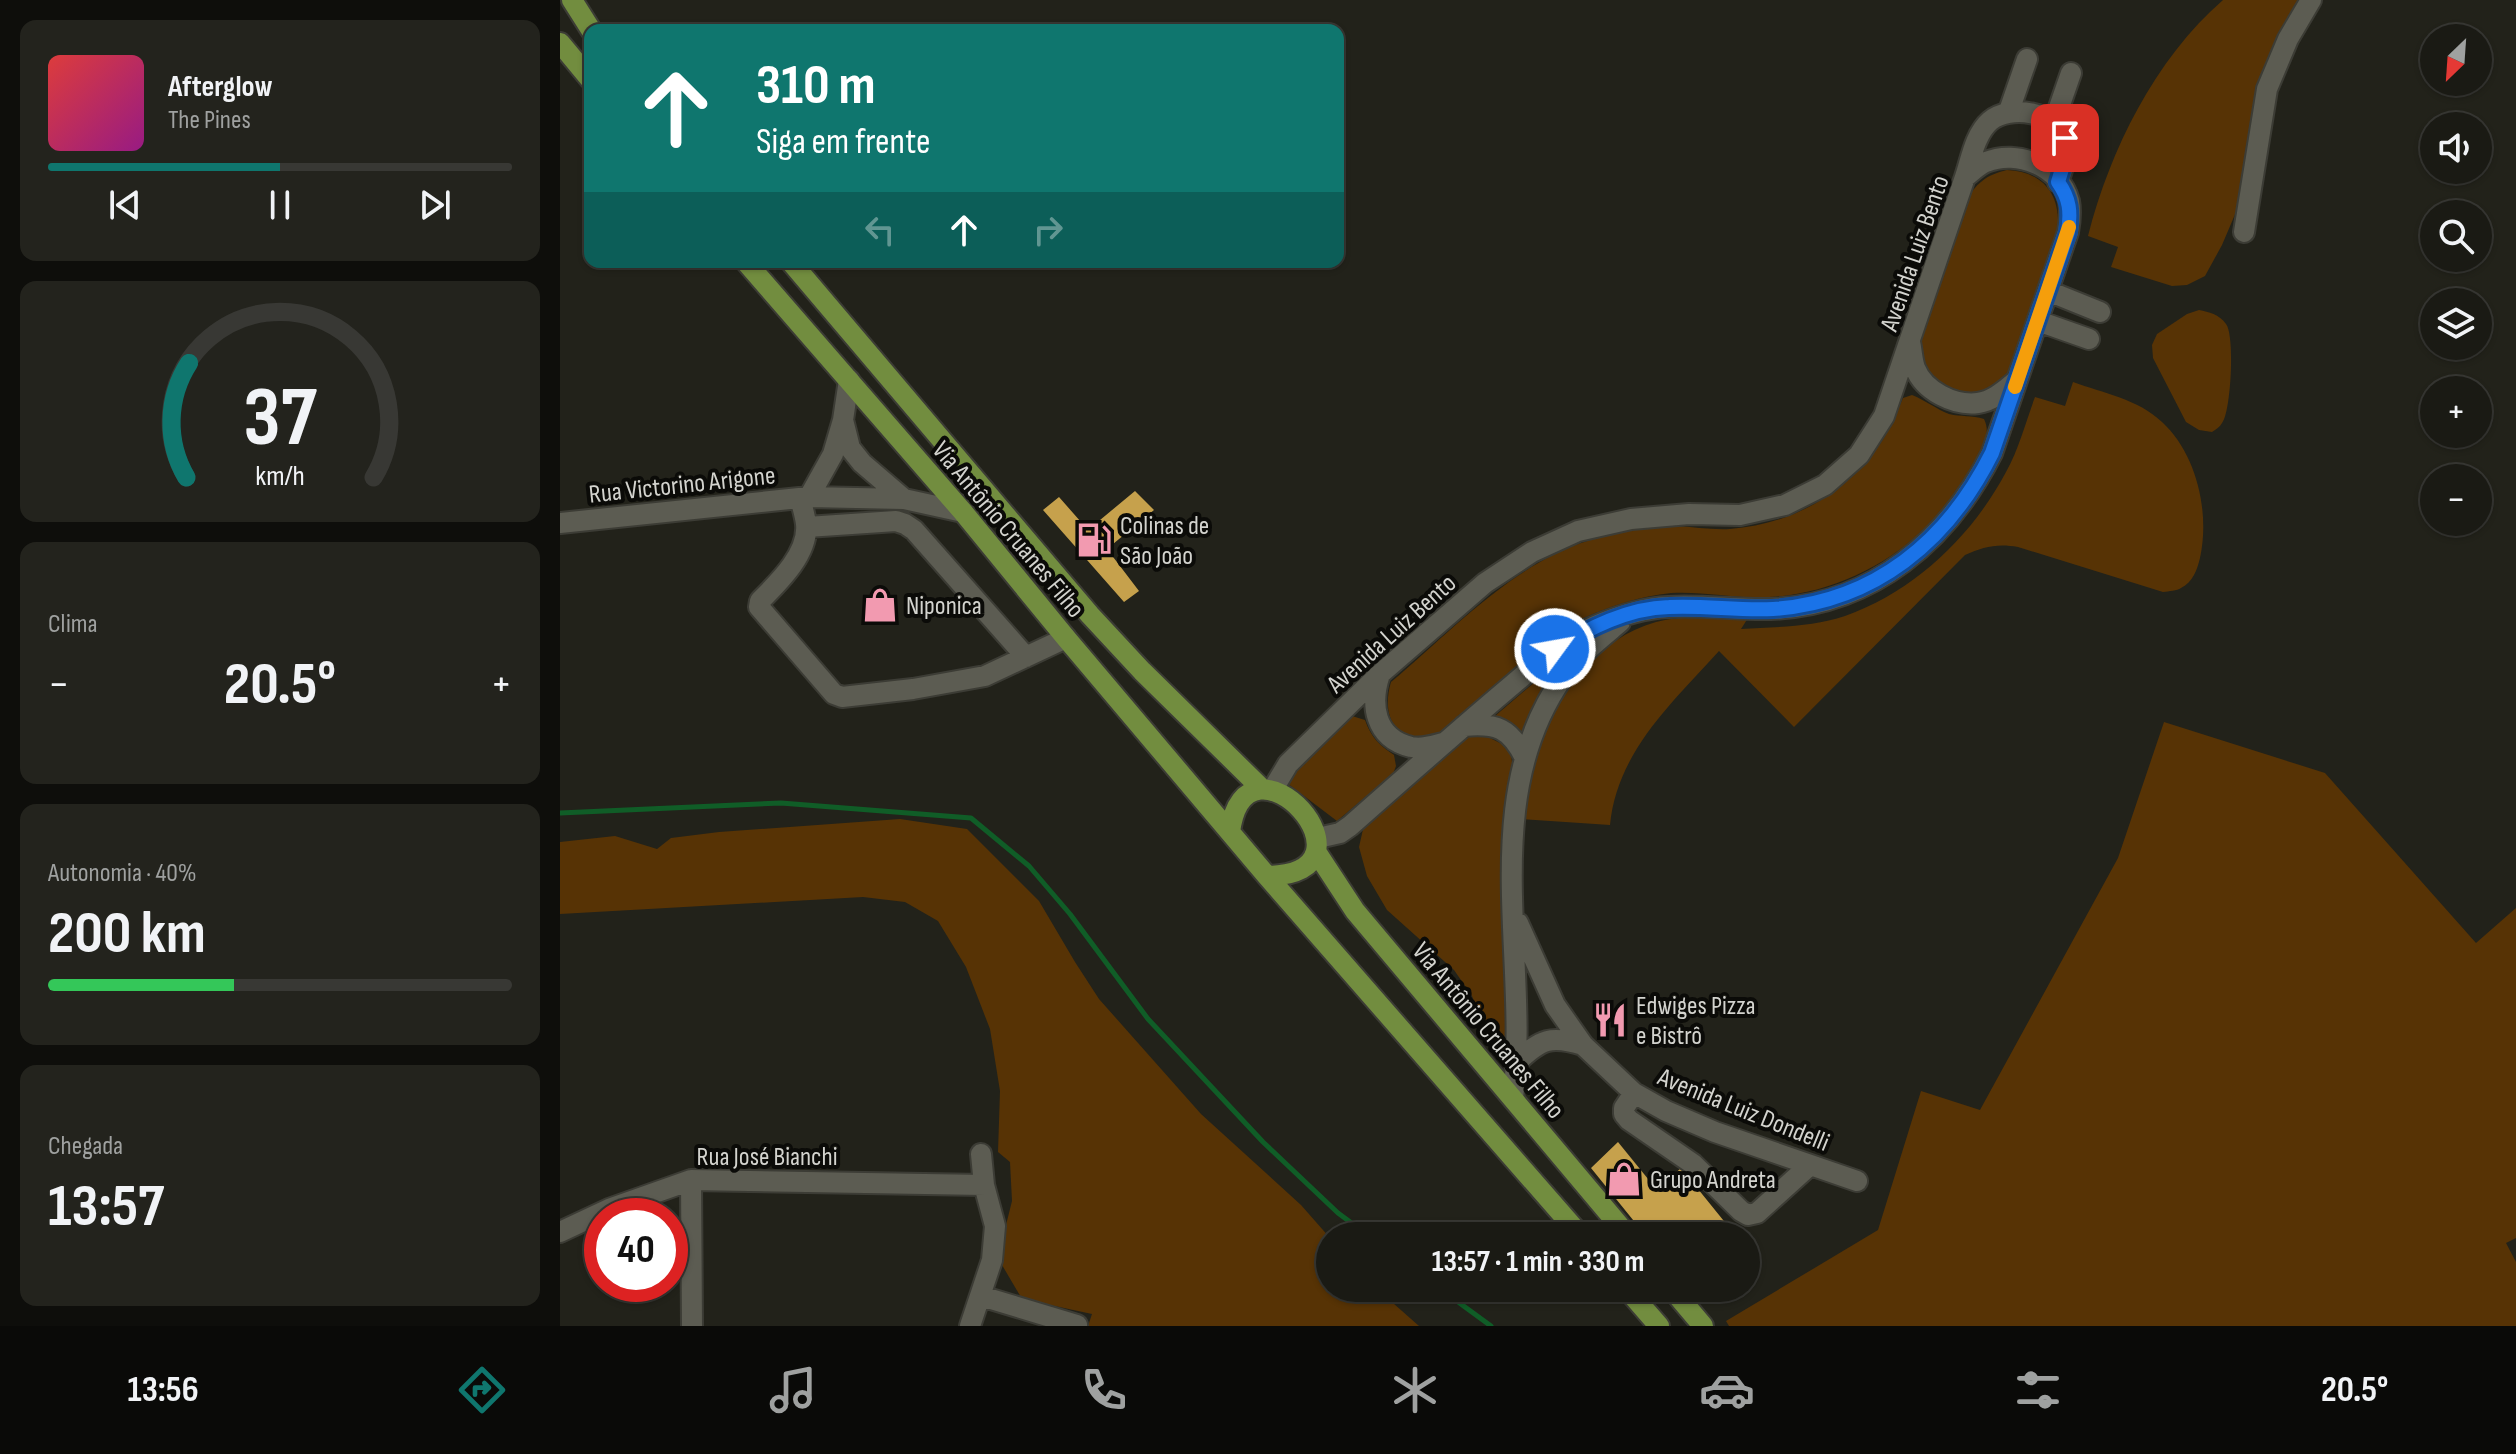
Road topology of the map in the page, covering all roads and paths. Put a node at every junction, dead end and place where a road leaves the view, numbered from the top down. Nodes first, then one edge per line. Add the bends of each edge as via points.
1 (572, 0) edge
2 (2311, 0) edge
3 (587, 24) edge
4 (560, 43) edge
5 (2027, 59) dead end
6 (584, 72) edge
7 (2071, 73) dead end
8 (2009, 111) junction
9 (2054, 122) junction
10 (1965, 177) junction
11 (2058, 182) junction
12 (2244, 232) dead end
13 (751, 268) edge
14 (796, 268) edge
15 (2048, 291) junction
16 (2100, 312) dead end
17 (2038, 321) junction
18 (2089, 339) dead end
19 (1910, 342) junction
20 (849, 380) junction
21 (2017, 380) junction
22 (843, 420) junction
23 (805, 497) junction
24 (904, 499) junction
25 (963, 512) junction
26 (560, 523) edge
27 (807, 527) junction
28 (1629, 614) junction
29 (1066, 638) junction
30 (1026, 657) junction
31 (1380, 674) junction
32 (1464, 726) junction
33 (1443, 743) junction
34 (1525, 758) junction
35 (1266, 788) junction
36 (1230, 832) junction
37 (1318, 845) junction
38 (1267, 876) junction
39 (1513, 912) junction
40 (1583, 1045) junction
41 (1517, 1062) junction
42 (1634, 1093) junction
43 (1513, 1098) junction
44 (981, 1154) dead end
45 (1810, 1165) junction
46 (691, 1180) junction
47 (1857, 1181) dead end
48 (984, 1185) junction
49 (1569, 1222) edge
50 (1616, 1222) edge
51 (560, 1232) edge
52 (981, 1296) junction
53 (1638, 1302) edge
54 (1683, 1302) edge
55 (1077, 1325) edge
56 (692, 1326) edge
57 (970, 1326) edge
58 (1659, 1326) edge
59 (1703, 1326) edge

1 - 3 main road
2 - 12 street via 2267,89
4 - 6 main road
5 - 8 street
7 - 9 street
8 - 9 street
8 - 10 street via 1979,134
9 - 11 street via 2065,138
10 - 11 street, Avenida Luiz Bento via 1984,163 2007,157 2044,167
10 - 19 street, Avenida Luiz Bento
11 - 15 street via 2071,214
13 - 20 main road, Via Antônio Cruanes Filho
14 - 35 main road, Via Antônio Cruanes Filho via 1090,615
15 - 16 street
15 - 17 street
17 - 18 street
17 - 21 street
19 - 21 street via 1915,369 1926,385 1958,402 1979,403
19 - 31 street, Avenida Luiz Bento via 1884,416 1859,455 1825,485 1785,505 1740,515 1631,519 1578,531 1532,552 1485,583
20 - 22 street, Rua Victorino Arigone
20 - 25 main road, Via Antônio Cruanes Filho
21 - 28 street via 1975,486 1945,526 1868,585 1774,609 1666,607
22 - 23 street, Rua Victorino Arigone via 833,454
22 - 24 street via 850,448
23 - 24 street, Rua Victorino Arigone
23 - 26 street, Rua Victorino Arigone
23 - 27 street
24 - 25 street, Rua Victorino Arigone
25 - 29 main road, Via Antônio Cruanes Filho
27 - 30 street via 905,524
27 - 30 street via 790,570 759,607 834,694 963,681
28 - 32 street via 1589,628 1555,649
28 - 34 street, Avenida Luiz Dondelli via 1564,676
29 - 30 street
29 - 36 main road, Via Antônio Cruanes Filho
31 - 33 street via 1374,702 1382,728 1410,747
31 - 35 street, Avenida Luiz Bento
32 - 33 street
32 - 34 street via 1503,729
33 - 37 street via 1350,826
34 - 39 street, Avenida Luiz Dondelli via 1514,811
35 - 36 main road via 1238,804
35 - 37 main road via 1300,810
36 - 38 main road
37 - 38 main road via 1304,867
37 - 43 main road, Via Antônio Cruanes Filho via 1355,911
38 - 49 main road
39 - 40 street, Avenida Luiz Dondelli via 1555,1005
39 - 41 street, Avenida Luiz Dondelli
40 - 41 street via 1560,1038 1544,1041
40 - 42 street, Avenida Luiz Dondelli
41 - 43 street, Avenida Luiz Dondelli
42 - 45 street, Avenida Luiz Dondelli via 1715,1132
42 - 45 street via 1624,1108 1629,1120 1693,1164 1748,1215 1757,1213
43 - 50 main road, Via Antônio Cruanes Filho
44 - 48 street
45 - 47 street, Avenida Luiz Dondelli
46 - 48 street, Rua José Bianchi
46 - 51 street, Rua José Bianchi
46 - 56 street
48 - 52 street via 995,1226
52 - 55 street
52 - 57 street
53 - 58 main road
54 - 59 main road

